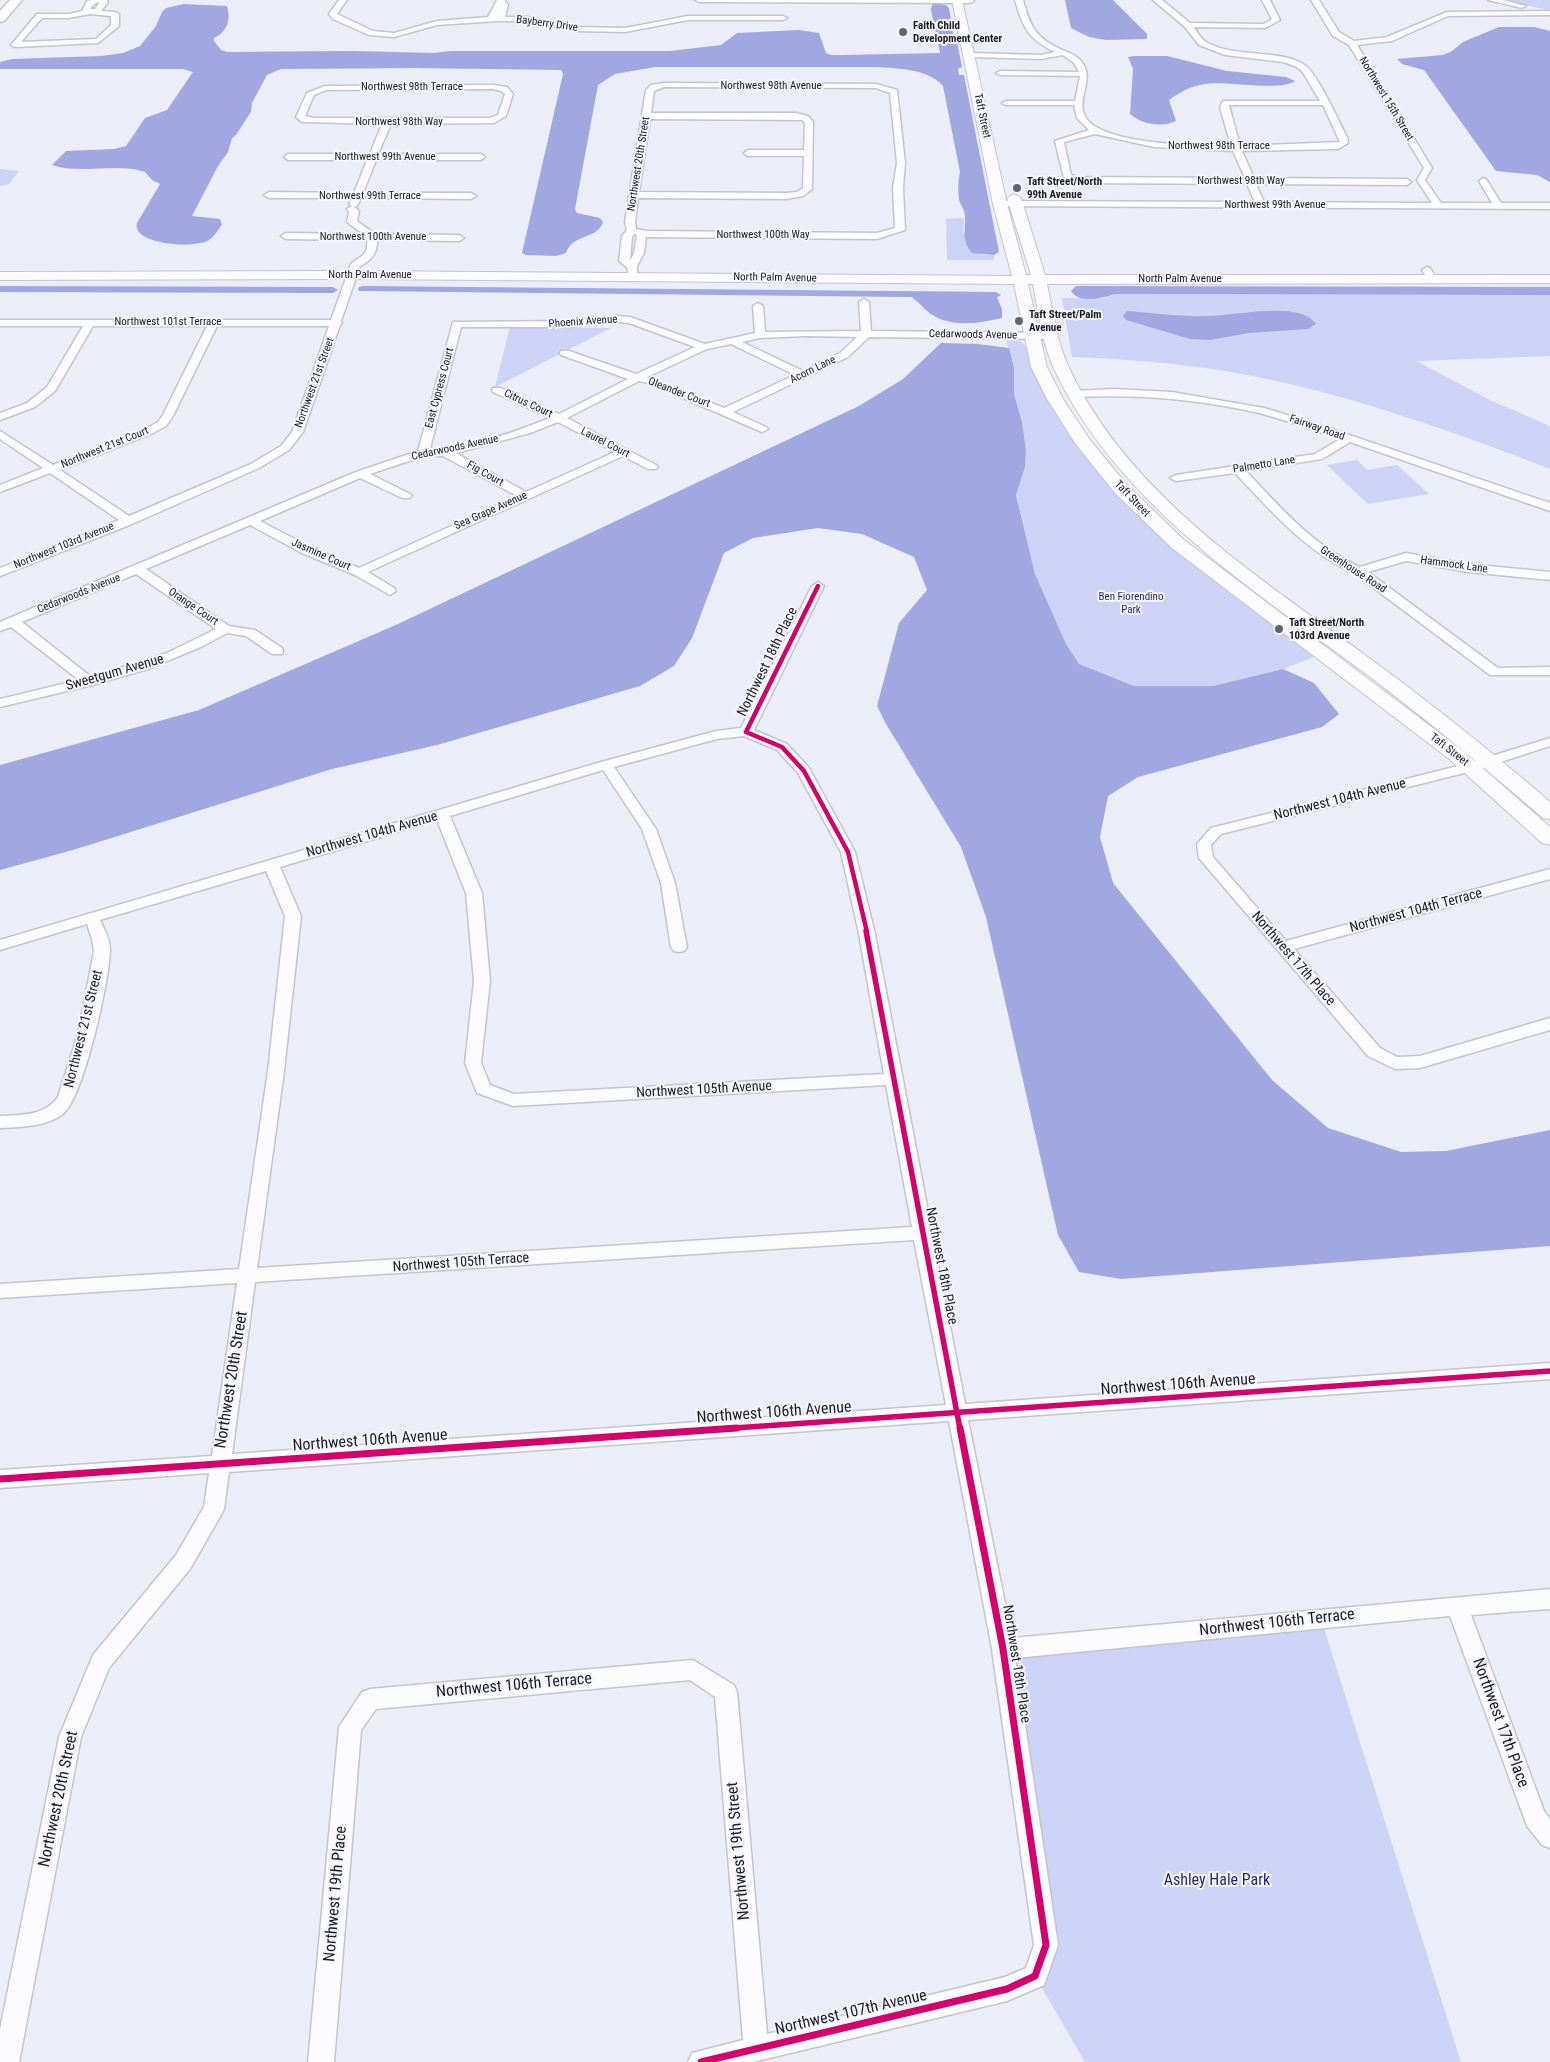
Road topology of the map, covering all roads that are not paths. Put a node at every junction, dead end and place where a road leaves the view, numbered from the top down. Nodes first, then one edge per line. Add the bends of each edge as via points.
1 (16, 0) edge
2 (97, 0) edge
3 (343, 0) edge
4 (501, 0) edge
5 (699, 0) edge
6 (1019, 0) edge
7 (1157, 0) edge
8 (1266, 0) edge
9 (1315, 0) edge
10 (1492, 0) edge
11 (957, 1) edge
12 (971, 8) edge
13 (90, 12) junction
14 (1550, 12) edge
15 (0, 18) edge
16 (784, 18) dead end
17 (498, 19) junction
18 (1188, 25) junction
19 (1352, 43) junction
20 (1053, 48) junction
21 (1063, 53) junction
22 (975, 54) junction
23 (1000, 73) dead end
24 (1084, 74) junction
25 (654, 87) joint
26 (1006, 102) dead end
27 (1079, 103) junction
28 (1326, 103) junction
29 (647, 116) junction
30 (303, 119) joint
31 (496, 120) joint
32 (388, 122) junction
33 (1096, 131) junction
34 (1236, 147) junction
35 (748, 153) dead end
36 (808, 153) junction
37 (288, 157) dead end
38 (373, 157) junction
39 (481, 157) dead end
40 (1252, 181) junction
41 (1482, 181) dead end
42 (1407, 182) dead end
43 (269, 195) dead end
44 (635, 195) junction
45 (358, 196) junction
46 (471, 196) dead end
47 (1008, 204) junction
48 (1262, 205) junction
49 (1438, 205) junction
50 (1498, 206) junction
51 (1550, 206) edge
52 (352, 209) junction
53 (641, 233) junction
54 (893, 233) joint
55 (286, 236) dead end
56 (460, 238) dead end
57 (373, 241) junction
58 (354, 253) junction
59 (0, 266) edge
60 (634, 266) junction
61 (1550, 270) edge
62 (1429, 274) junction
63 (1018, 275) junction
64 (1038, 275) junction
65 (0, 276) edge
66 (1550, 279) edge
67 (864, 302) dead end
68 (758, 306) dead end
69 (214, 322) junction
70 (0, 323) edge
71 (90, 323) junction
72 (336, 323) junction
73 (457, 324) joint
74 (1030, 332) junction
75 (1051, 332) junction
76 (866, 334) junction
77 (760, 335) junction
78 (734, 342) junction
79 (704, 347) junction
80 (565, 353) dead end
81 (804, 375) junction
82 (639, 378) junction
83 (497, 390) dead end
84 (1075, 394) junction
85 (725, 412) junction
86 (0, 417) edge
87 (558, 418) junction
88 (762, 429) dead end
89 (0, 434) edge
90 (1347, 439) junction
91 (445, 452) junction
92 (624, 452) junction
93 (423, 453) junction
94 (652, 467) dead end
95 (53, 469) junction
96 (1238, 469) junction
97 (360, 474) junction
98 (1176, 478) dead end
99 (0, 489) edge
100 (406, 496) dead end
101 (525, 496) junction
102 (1550, 507) edge
103 (250, 520) junction
104 (128, 521) junction
105 (138, 570) junction
106 (1359, 571) junction
107 (0, 572) edge
108 (359, 572) junction
109 (1550, 576) edge
110 (818, 586) dead end
111 (390, 591) dead end
112 (13, 622) junction
113 (0, 627) edge
114 (225, 629) junction
115 (1454, 642) joint
116 (277, 651) dead end
117 (1550, 671) edge
118 (88, 681) junction
119 (0, 703) edge
120 (746, 732) junction
121 (1550, 742) edge
122 (1481, 764) junction
123 (606, 765) junction
124 (1550, 813) edge
125 (442, 814) junction
126 (1550, 838) edge
127 (1204, 844) joint
128 (271, 864) junction
129 (1550, 874) edge
130 (92, 918) junction
131 (0, 945) edge
132 (679, 947) dead end
133 (1282, 948) junction
134 (1550, 1024) edge
135 (894, 1079) junction
136 (0, 1122) edge
137 (922, 1233) junction
138 (248, 1276) junction
139 (0, 1291) edge
140 (1550, 1371) edge
141 (958, 1412) junction
142 (219, 1464) junction
143 (0, 1479) edge
144 (1550, 1599) edge
145 (1457, 1606) junction
146 (1003, 1650) junction
147 (693, 1670) joint
148 (350, 1727) joint
149 (1550, 1838) edge
150 (1007, 1989) joint
151 (756, 2049) junction
152 (6, 2062) edge
153 (321, 2062) edge
154 (701, 2062) edge

1 - 15 main road
2 - 13 street via 104,2 97,11
3 - 17 street, Bayberry Drive via 333,14 336,17 381,35 394,35 437,23
4 - 17 street via 492,17
5 - 11 street
6 - 20 street via 1028,29 1035,38
7 - 18 street
8 - 18 street via 1276,20 1272,24
9 - 19 street, Northwest 15th Street via 1336,34
10 - 14 street
11 - 12 street
11 - 22 street, Taft Street
12 - 22 street, Taft Street
13 - 13 street via 40,16 15,45 98,41 114,26 115,14
14 - 19 street via 1447,14 1389,39
16 - 17 street, Bayberry Drive via 688,18 625,30 577,28 528,19
18 - 28 street via 1202,43 1225,53 1298,64 1305,69
19 - 49 street, Northwest 15th Street via 1428,168 1422,180
20 - 21 street
20 - 22 street via 1035,52
21 - 22 street via 1041,57
21 - 24 street via 1080,64
22 - 47 street, Taft Street
23 - 24 street
24 - 27 street
25 - 29 street, Northwest 20th Street via 650,90
25 - 54 street, Northwest 98th Avenue via 876,86 894,92 901,163 898,188 900,230
26 - 27 street
27 - 33 street via 1077,109 1082,120
28 - 34 street via 1226,103 1224,107
28 - 34 street, Northwest 98th Terrace via 1343,137 1344,143 1338,146
29 - 36 street via 805,118 809,122
29 - 44 street, Northwest 20th Street
30 - 31 street, Northwest 98th Terrace via 300,116 310,94 318,89 493,87 509,94 503,114
30 - 32 street, Northwest 98th Way via 314,122
31 - 32 street, Northwest 98th Way
32 - 38 street
33 - 34 street, Northwest 98th Terrace via 1154,146
33 - 40 street, Northwest 98th Way via 1058,141 1067,176 1075,180
34 - 40 street
35 - 36 street
36 - 44 street via 807,190 800,194
37 - 38 street, Northwest 99th Avenue
38 - 39 street, Northwest 99th Avenue
38 - 45 street
40 - 42 street, Northwest 98th Way
40 - 48 street
41 - 50 street
43 - 45 street, Northwest 99th Terrace
44 - 53 street, Northwest 20th Street via 630,222
45 - 46 street, Northwest 99th Terrace
45 - 52 street
47 - 48 street, Northwest 99th Avenue
47 - 63 street, Taft Street
47 - 64 street, Taft Street via 1029,239
48 - 49 street, Northwest 99th Avenue
49 - 50 street, Northwest 99th Avenue
50 - 51 street, Northwest 99th Avenue
52 - 57 street via 352,222 368,232
52 - 58 street via 348,211 345,223
53 - 54 street, Northwest 100th Way via 877,236
53 - 60 street, Northwest 20th Street via 643,252
53 - 60 street, Northwest 20th Street via 626,236 624,260
55 - 58 street, Northwest 100th Avenue
56 - 57 street, Northwest 100th Avenue
57 - 58 street, Northwest 100th Avenue
57 - 58 street, Northwest 21st Street via 367,259
58 - 59 street, North Palm Avenue
58 - 60 street, North Palm Avenue
58 - 65 street, North Palm Avenue
58 - 72 street, Northwest 21st Street
60 - 63 street, North Palm Avenue
61 - 62 street, North Palm Avenue
62 - 64 street, North Palm Avenue
62 - 66 street, North Palm Avenue
63 - 64 street, North Palm Avenue
63 - 74 street, Taft Street
64 - 75 street, Taft Street
67 - 76 street
68 - 77 street
69 - 71 street, Northwest 101st Terrace
69 - 72 street, Northwest 101st Terrace
69 - 95 street, Northwest 21st Court via 162,424
70 - 71 street, Northwest 101st Terrace
71 - 86 street via 51,389 31,405
72 - 104 street, Northwest 21st Street via 297,432 285,448 255,466
73 - 79 street, Phoenix Avenue via 568,324 624,319
73 - 93 street, East Cypress Court
74 - 75 street, Cedarwoods Avenue
74 - 76 street, Cedarwoods Avenue
74 - 122 street, Taft Street via 1039,367 1055,399 1083,442 1124,493 1178,544
75 - 84 street, Taft Street via 1061,366
76 - 77 street, Cedarwoods Avenue
76 - 81 street, Acorn Lane via 844,355
77 - 78 street, Cedarwoods Avenue
78 - 79 street, Cedarwoods Avenue
78 - 81 street
79 - 82 street, Cedarwoods Avenue
80 - 82 street, Oleander Court
81 - 85 street, Acorn Lane
82 - 85 street, Oleander Court via 652,380
82 - 87 street, Cedarwoods Avenue
83 - 87 street, Citrus Court
84 - 90 street, Fairway Road via 1134,393 1208,400 1260,410
84 - 122 street, Taft Street via 1105,440 1146,489 1199,539
85 - 88 street, Oleander Court
87 - 91 street, Cedarwoods Avenue via 508,437
87 - 92 street, Laurel Court
89 - 95 street
90 - 96 street, Palmetto Lane via 1318,457
90 - 102 street, Fairway Road
91 - 93 street, Cedarwoods Avenue
91 - 101 street, Fig Court
92 - 94 street, Laurel Court
92 - 101 street, Sea Grape Avenue
93 - 97 street, Cedarwoods Avenue
95 - 99 street, Northwest 21st Court
95 - 104 street
96 - 98 street, Palmetto Lane
96 - 106 street, Greenhouse Road via 1319,548 1345,566
97 - 100 street
97 - 103 street, Cedarwoods Avenue
101 - 108 street, Sea Grape Avenue
103 - 105 street, Cedarwoods Avenue
103 - 108 street, Jasmine Court via 306,550
104 - 107 street, Northwest 103rd Avenue
105 - 112 street, Cedarwoods Avenue
105 - 114 street, Orange Court
106 - 109 street, Hammock Lane via 1406,557 1468,568
106 - 115 street, Greenhouse Road
108 - 111 street, Jasmine Court
110 - 120 street, Northwest 18th Place
112 - 113 street, Cedarwoods Avenue
112 - 118 street
114 - 116 street, Orange Court via 250,633
114 - 118 street, Sweetgum Avenue via 172,657
115 - 117 street via 1495,672
118 - 119 street, Sweetgum Avenue
120 - 123 street, Northwest 104th Avenue via 716,735
120 - 135 street, Northwest 18th Place via 782,747 804,771 848,852
121 - 122 street, Northwest 104th Avenue
122 - 124 street, Taft Street
122 - 126 street, Taft Street
122 - 127 street, Northwest 104th Avenue via 1216,832
123 - 125 street, Northwest 104th Avenue
123 - 132 street via 649,829 668,883
125 - 128 street, Northwest 104th Avenue
125 - 135 street, Northwest 105th Avenue via 474,893 482,981 473,1062 483,1089 513,1100
127 - 133 street, Northwest 17th Place via 1206,858
128 - 130 street, Northwest 104th Avenue
128 - 138 street, Northwest 20th Street via 293,916
129 - 133 street, Northwest 104th Terrace
130 - 131 street, Northwest 104th Avenue
130 - 136 street, Northwest 21st Street via 103,948 70,1090 60,1108 40,1118
133 - 134 street, Northwest 17th Place via 1374,1052 1395,1063 1420,1062
135 - 137 street, Northwest 18th Place
137 - 138 street, Northwest 105th Terrace
137 - 141 street, Northwest 18th Place
138 - 139 street, Northwest 105th Terrace
138 - 142 street, Northwest 20th Street
140 - 141 street, Northwest 106th Avenue
141 - 142 street, Northwest 106th Avenue
141 - 146 street, Northwest 18th Place
142 - 143 street, Northwest 106th Avenue
142 - 152 street, Northwest 20th Street via 214,1508 183,1562 101,1662 70,1737
144 - 145 street, Northwest 106th Terrace
145 - 146 street, Northwest 106th Terrace
145 - 149 street, Northwest 17th Place via 1535,1818
146 - 150 street, Northwest 18th Place via 1046,1945 1035,1976
147 - 148 street, Northwest 106th Terrace via 370,1699
147 - 151 street, Northwest 19th Street via 726,1692
148 - 153 street, Northwest 19th Place
150 - 151 street, Northwest 107th Avenue
151 - 154 street, Northwest 107th Avenue

